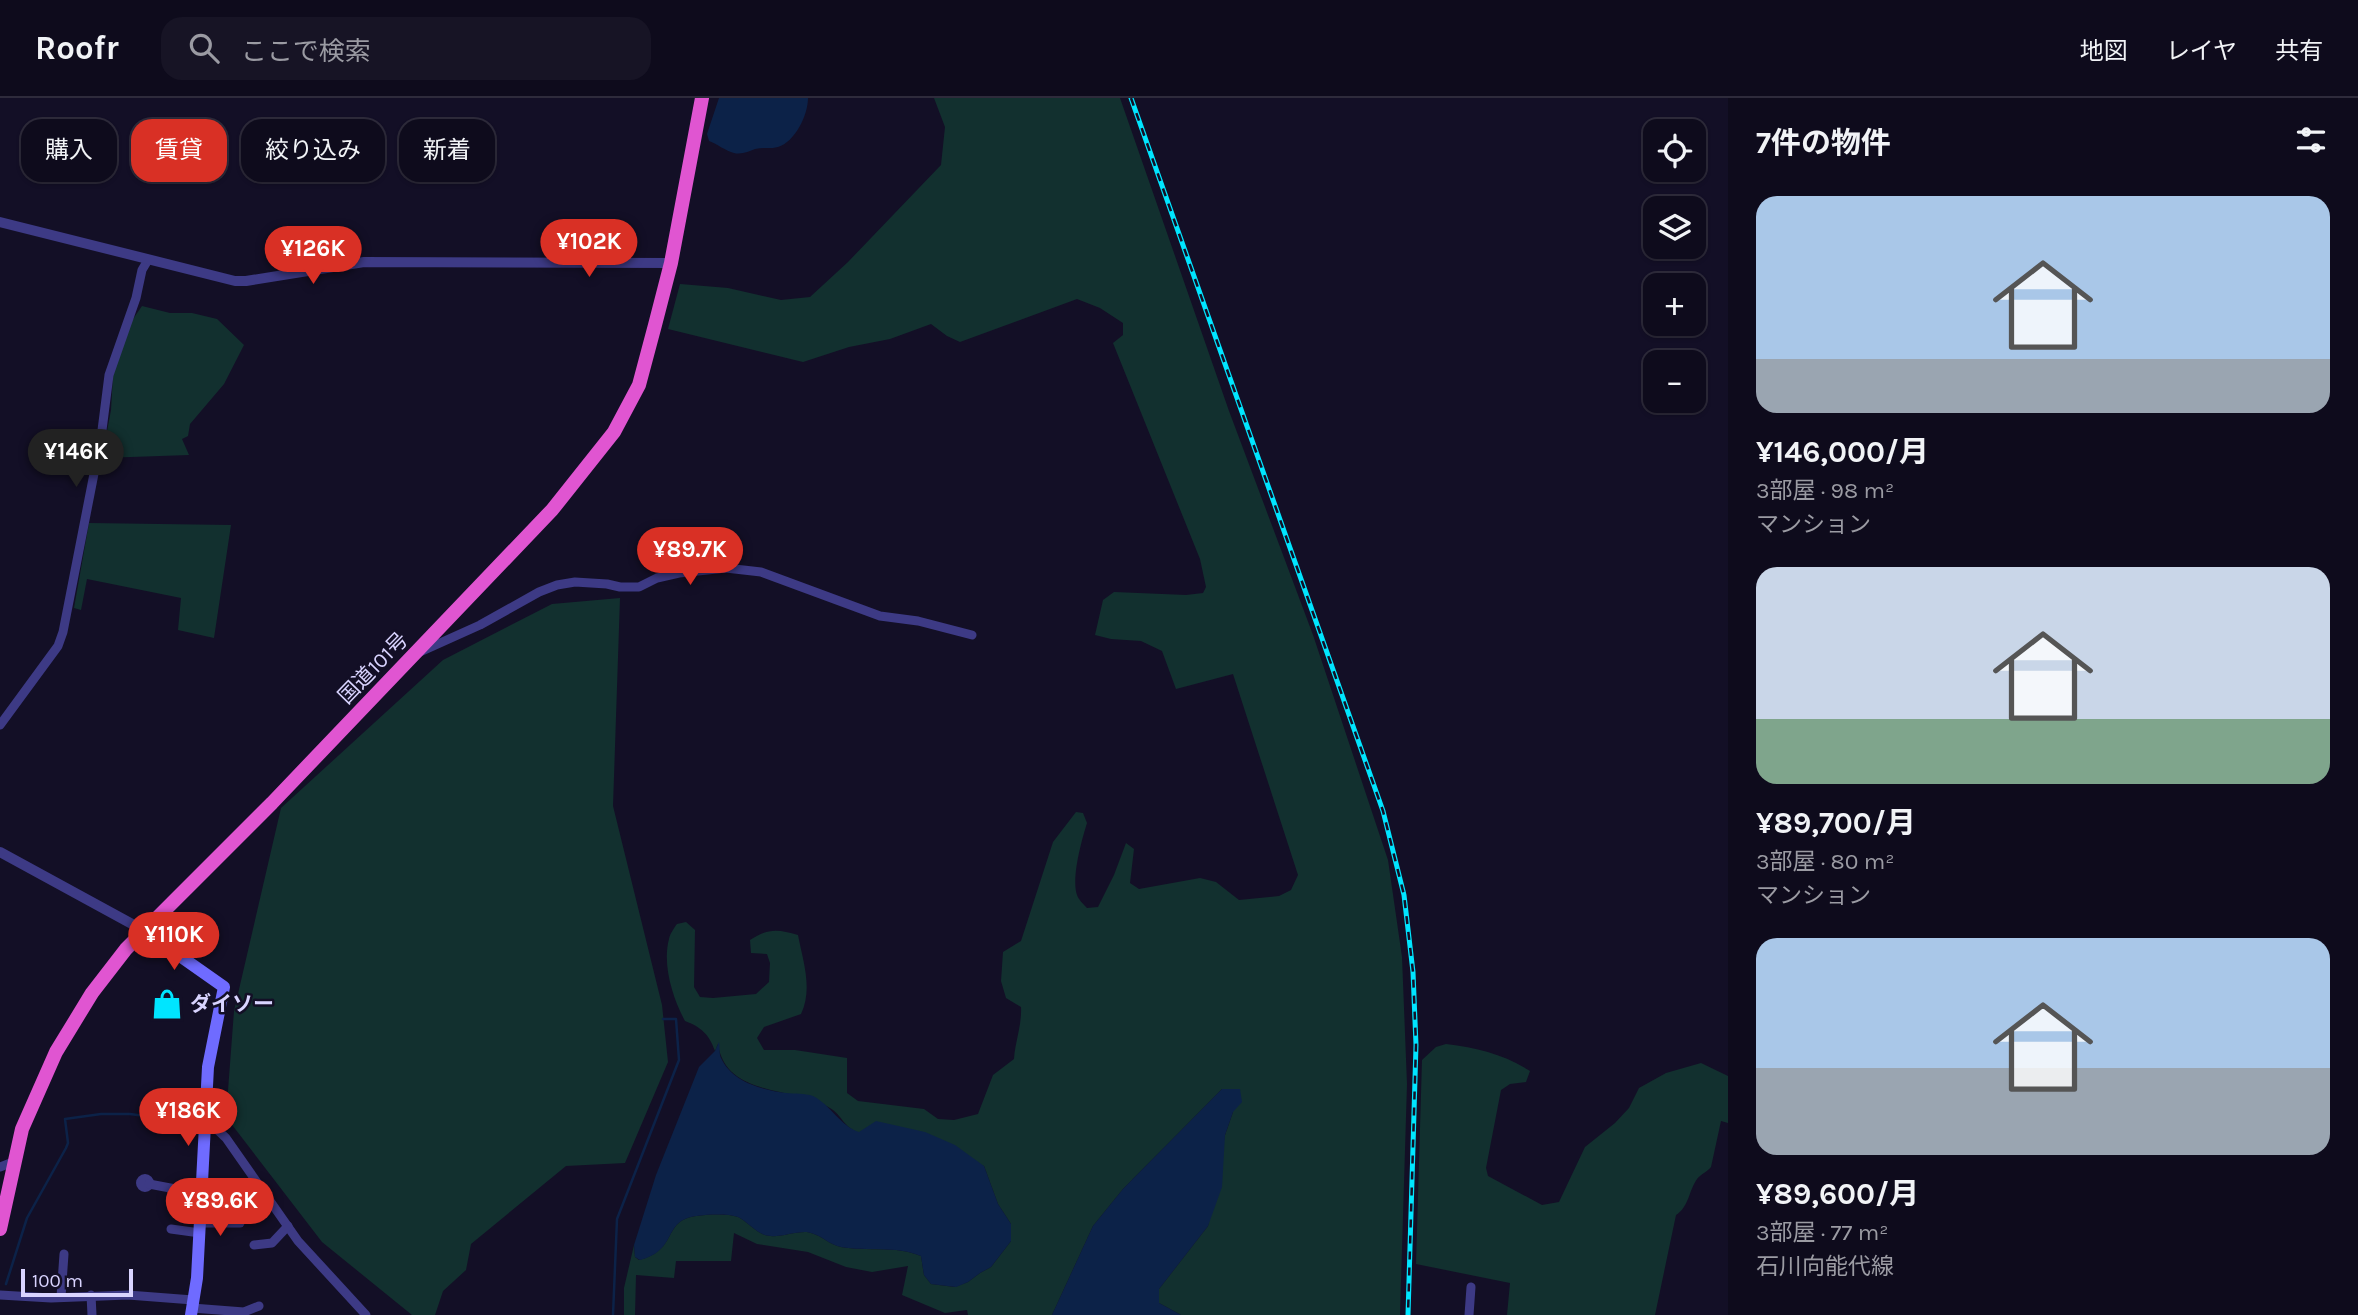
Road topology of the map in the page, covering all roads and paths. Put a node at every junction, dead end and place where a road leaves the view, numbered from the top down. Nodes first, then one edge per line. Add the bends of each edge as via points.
1 (702, 98) edge
2 (1, 225) edge
3 (148, 260) junction
4 (671, 263) junction
5 (972, 635) dead end
6 (416, 654) junction
7 (0, 725) edge
8 (0, 852) edge
9 (143, 930) junction
10 (205, 1119) junction
11 (7, 1164) edge
12 (149, 1184) dead end
13 (202, 1198) junction
14 (233, 1202) dead end
15 (240, 1223) dead end
16 (288, 1226) junction
17 (200, 1228) junction
18 (0, 1229) edge
19 (171, 1229) dead end
20 (254, 1245) dead end
21 (64, 1254) dead end
22 (1471, 1287) dead end
23 (0, 1295) edge
24 (91, 1295) junction
25 (61, 1297) junction
26 (259, 1306) dead end
27 (192, 1308) edge
28 (92, 1315) edge
29 (366, 1315) edge
30 (1469, 1315) edge

1 - 4 highway, 国道101号
2 - 3 street
3 - 4 street via 246,282 364,262
3 - 7 street via 109,375 102,438 63,632 58,646
4 - 6 highway, 国道101号 via 639,385 614,432 552,510
5 - 6 street via 880,616 761,572 726,568 679,573 639,587 557,585
6 - 9 highway, 国道101号
8 - 9 street
9 - 10 main road via 224,987 208,1067
9 - 11 highway, 国道101号 via 92,993 56,1052
10 - 13 main road
10 - 16 street via 226,1138
11 - 18 highway, 国道101号
12 - 13 street
13 - 14 street
13 - 17 main road
15 - 17 street
16 - 20 street via 272,1243
16 - 29 street
17 - 19 street
17 - 27 main road
21 - 25 street
22 - 30 street
23 - 25 street
24 - 25 street
24 - 27 street via 157,1296
24 - 28 street
26 - 27 street via 244,1312

